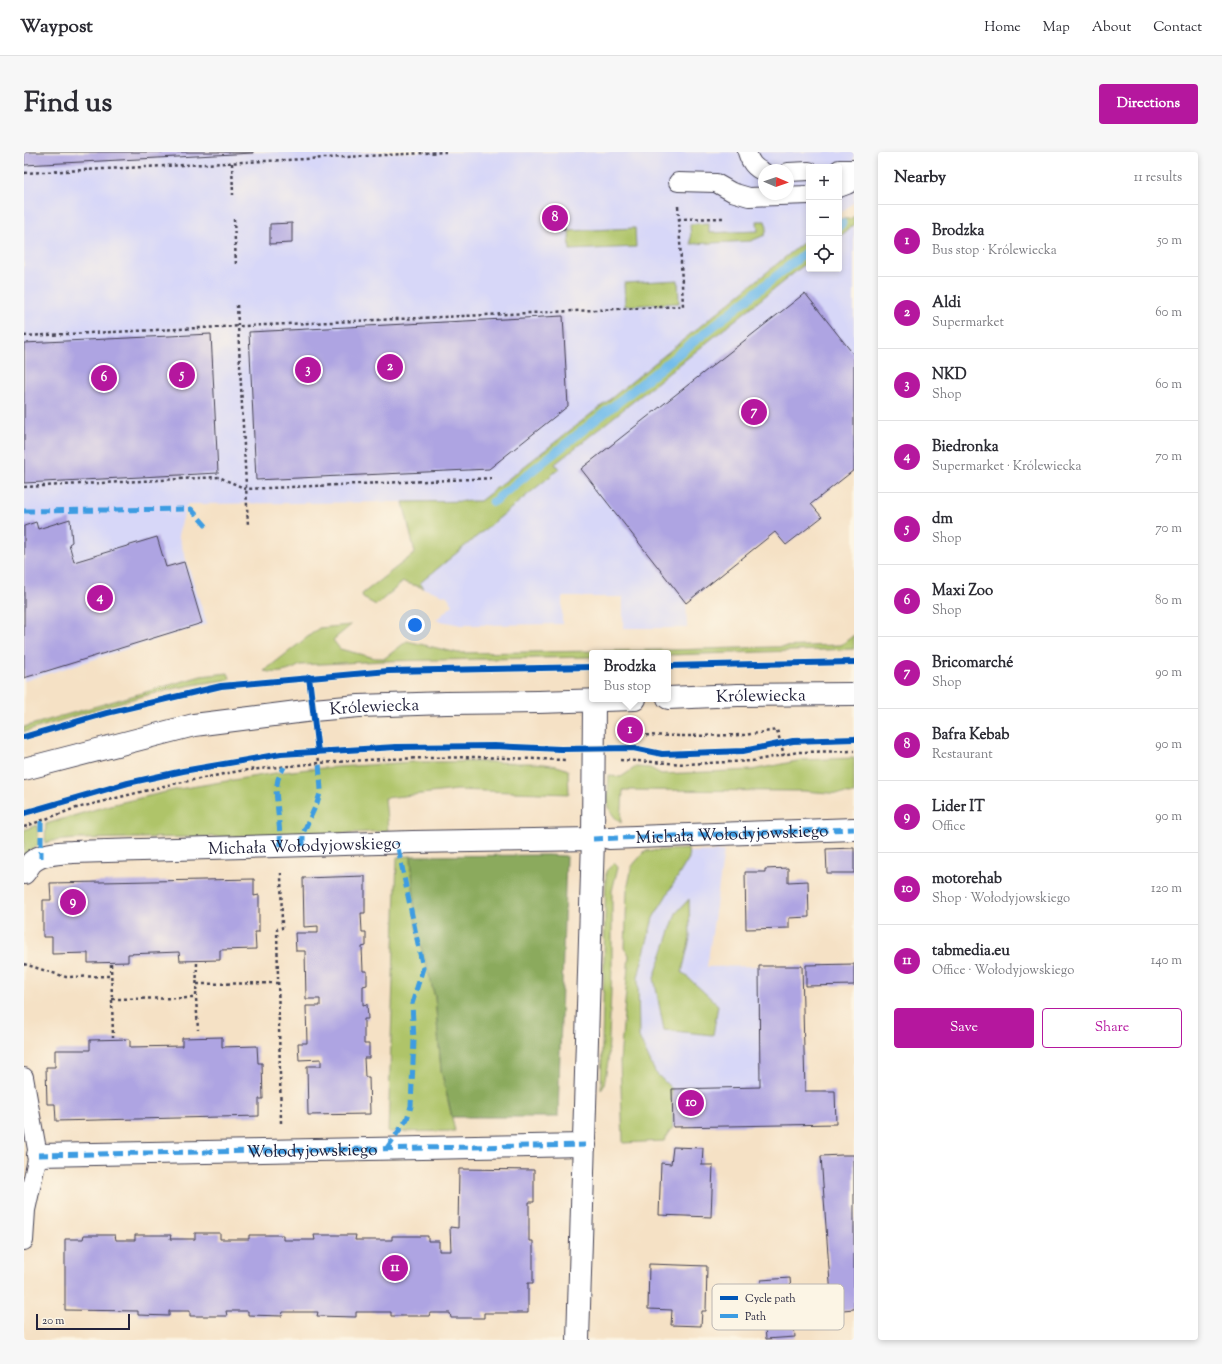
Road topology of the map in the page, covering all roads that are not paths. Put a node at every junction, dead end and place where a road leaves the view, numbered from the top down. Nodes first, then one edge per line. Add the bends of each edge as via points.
1 (747, 152) edge
2 (758, 169) edge
3 (842, 169) edge
4 (854, 169) edge
5 (806, 171) edge
6 (794, 172) edge
7 (854, 181) edge
8 (678, 182) dead end
9 (842, 187) edge
10 (806, 195) edge
11 (854, 694) edge
12 (671, 698) edge
13 (589, 701) edge
14 (594, 702) edge
15 (24, 769) edge
16 (854, 829) edge
17 (601, 839) junction
18 (24, 873) edge
19 (24, 1077) edge
20 (584, 1144) junction
21 (38, 1155) junction
22 (24, 1240) edge
23 (578, 1340) edge

1 - 2 lane via 752,164
3 - 4 lane
5 - 6 lane
7 - 9 lane
8 - 10 lane via 716,183 732,192 749,197
11 - 12 street, Królewiecka
13 - 15 street, Królewiecka via 430,703 359,706 291,713 194,725
14 - 17 street via 594,760
16 - 17 street, Michała Wołodyjowskiego
17 - 18 street, Michała Wołodyjowskiego via 74,852 50,854 33,861
17 - 20 street
19 - 21 lane
20 - 21 street, Wołodyjowskiego
20 - 23 street
21 - 22 lane via 26,1210

